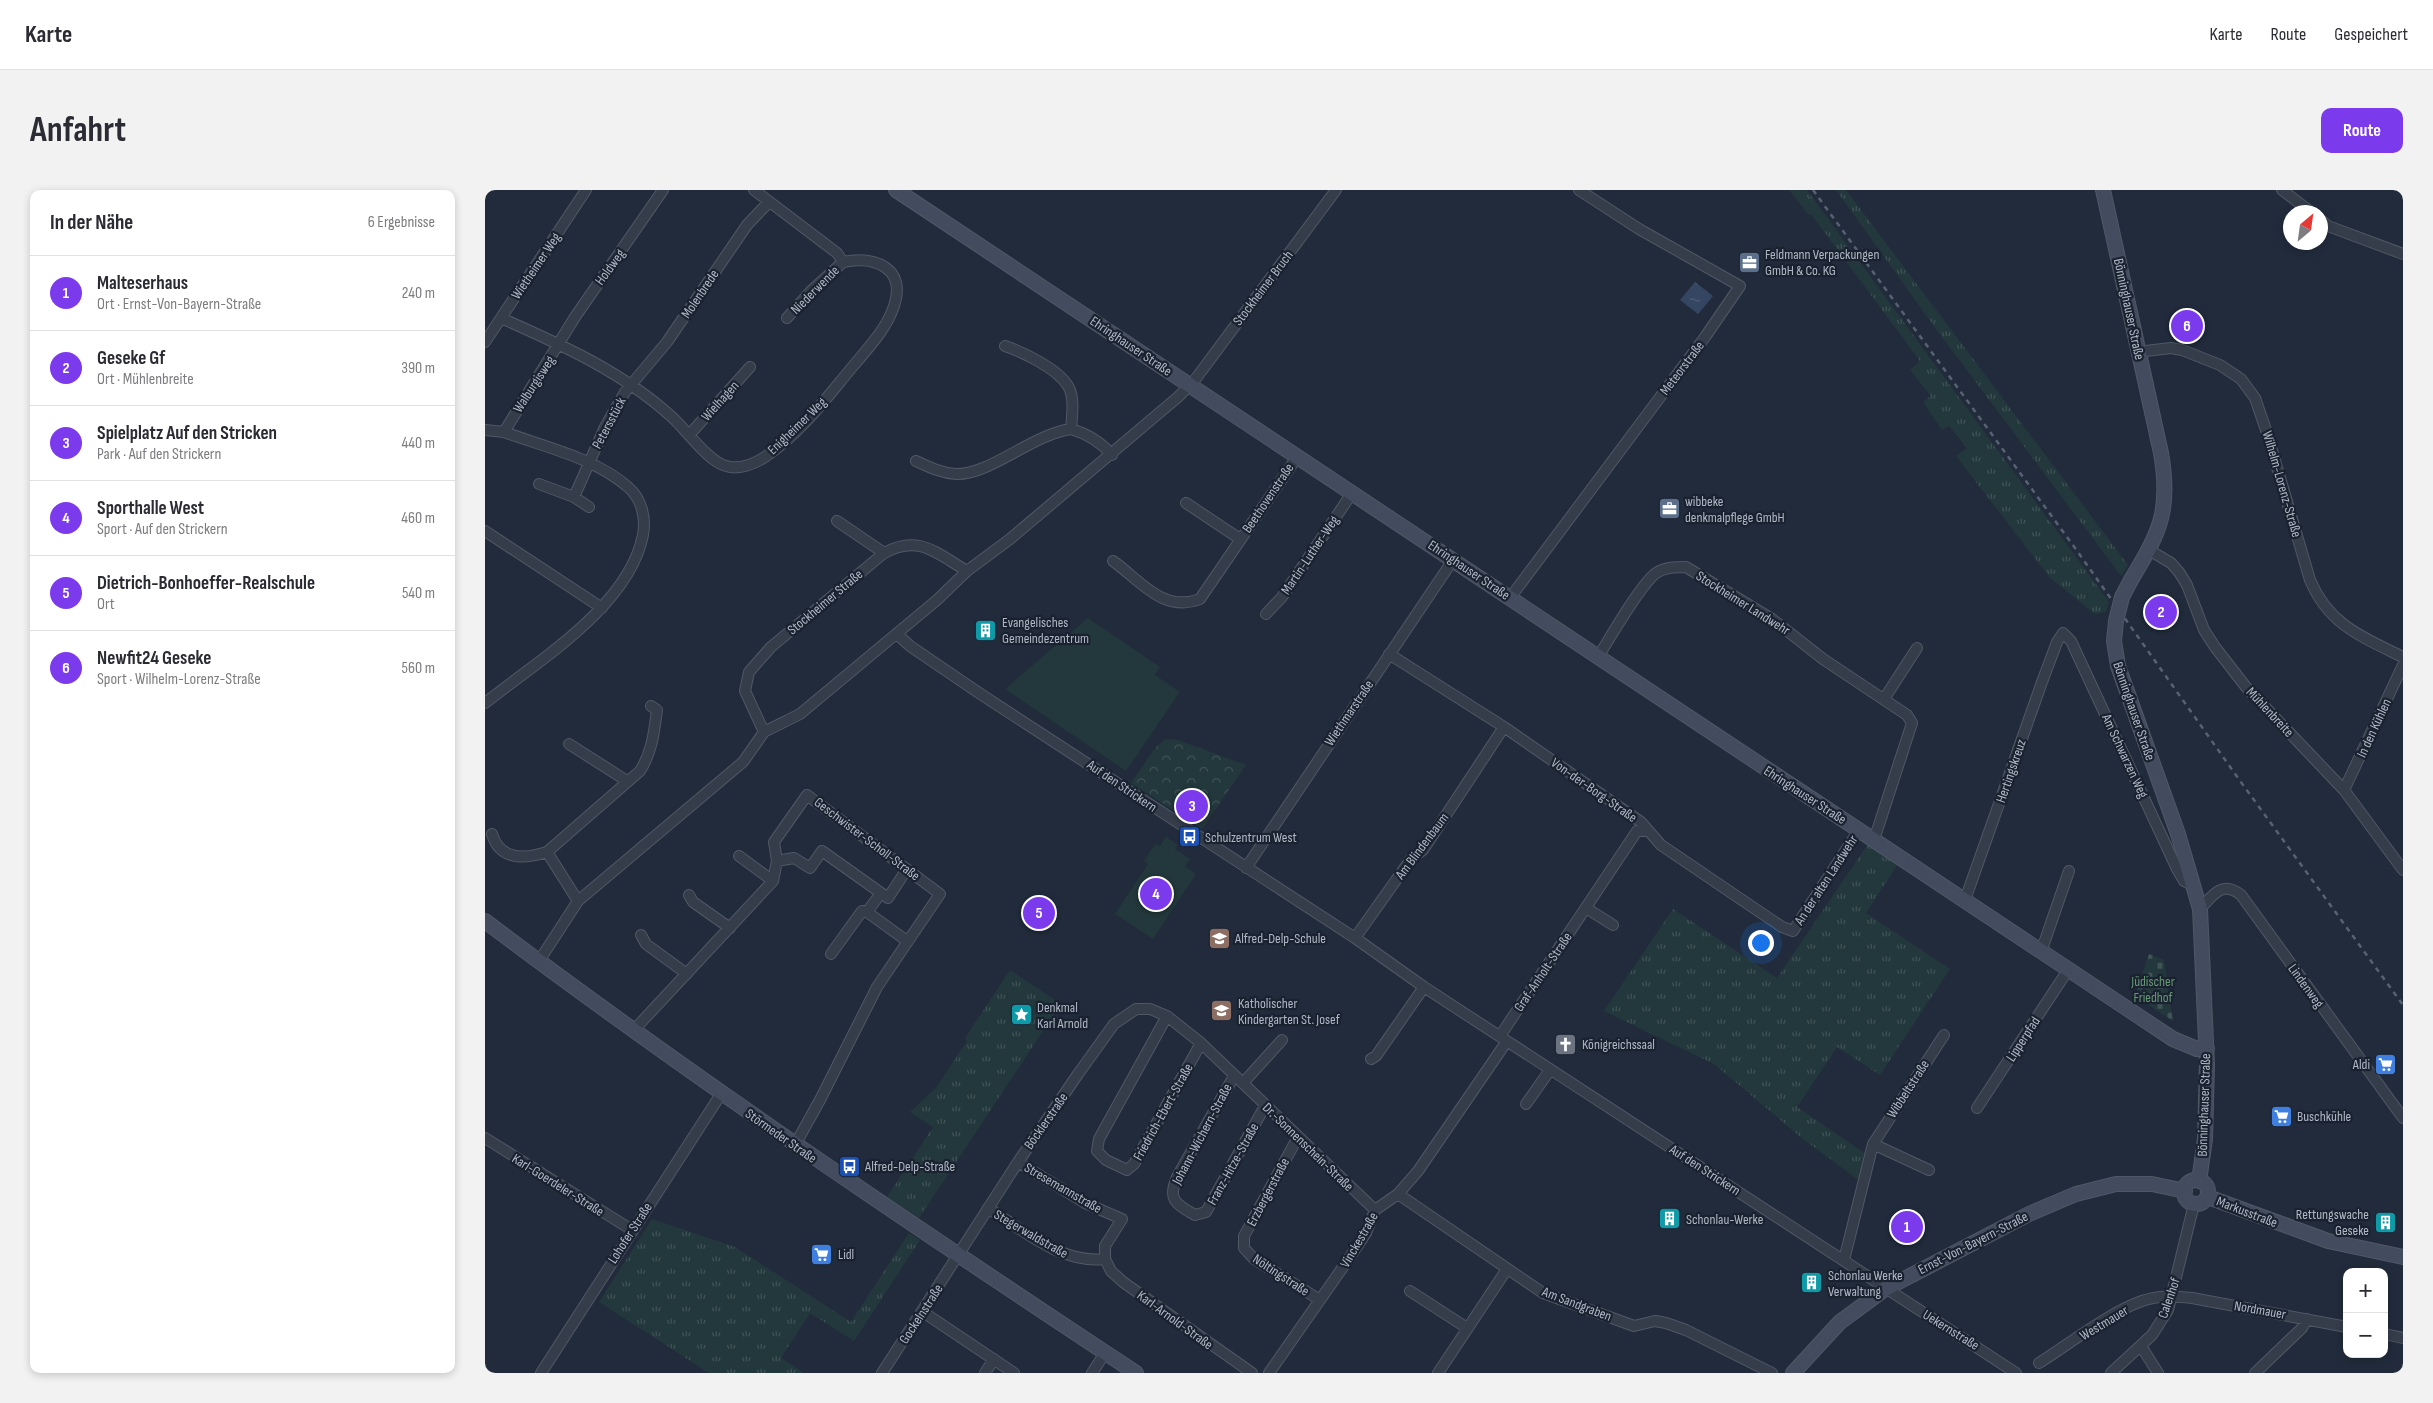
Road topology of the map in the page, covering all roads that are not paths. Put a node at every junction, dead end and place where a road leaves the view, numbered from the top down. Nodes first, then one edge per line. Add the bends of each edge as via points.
1 (586, 190) edge
2 (663, 190) edge
3 (754, 190) edge
4 (896, 190) edge
5 (1336, 190) edge
6 (1579, 190) edge
7 (2103, 190) edge
8 (2282, 190) edge
9 (768, 203) junction
10 (2302, 205) edge
11 (2328, 226) edge
12 (2403, 254) edge
13 (843, 262) junction
14 (501, 318) junction
15 (787, 318) dead end
16 (485, 342) edge
17 (560, 344) junction
18 (1005, 346) dead end
19 (2137, 352) junction
20 (750, 367) dead end
21 (632, 385) junction
22 (1190, 385) junction
23 (506, 428) junction
24 (1071, 429) junction
25 (485, 430) edge
26 (690, 434) junction
27 (1113, 454) junction
28 (1297, 457) junction
29 (915, 461) dead end
30 (588, 462) junction
31 (539, 484) dead end
32 (1352, 493) junction
33 (574, 497) junction
34 (1186, 503) dead end
35 (589, 506) dead end
36 (837, 521) dead end
37 (485, 531) edge
38 (1240, 539) junction
39 (2149, 550) junction
40 (884, 553) junction
41 (1453, 560) junction
42 (1113, 562) dead end
43 (967, 571) junction
44 (1510, 598) junction
45 (602, 608) junction
46 (1266, 614) dead end
47 (897, 634) junction
48 (2057, 642) joint
49 (1917, 648) dead end
50 (1389, 654) junction
51 (1598, 657) junction
52 (2403, 657) edge
53 (2403, 665) edge
54 (1884, 699) junction
55 (485, 702) edge
56 (651, 706) dead end
57 (1504, 727) junction
58 (764, 732) junction
59 (569, 744) dead end
60 (627, 781) junction
61 (2344, 790) junction
62 (1859, 830) junction
63 (1649, 831) junction
64 (492, 834) dead end
65 (1874, 840) junction
66 (547, 852) junction
67 (739, 856) dead end
68 (777, 861) junction
69 (907, 868) junction
70 (1246, 868) junction
71 (2403, 870) edge
72 (2069, 871) dead end
73 (773, 881) junction
74 (2195, 886) junction
75 (881, 893) junction
76 (689, 895) dead end
77 (1965, 900) junction
78 (578, 902) junction
79 (1586, 908) junction
80 (2200, 909) junction
81 (867, 912) junction
82 (485, 920) edge
83 (1613, 925) dead end
84 (730, 928) junction
85 (1793, 931) joint
86 (641, 935) dead end
87 (1355, 938) junction
88 (907, 941) junction
89 (2041, 952) junction
90 (831, 954) dead end
91 (539, 961) junction
92 (2068, 970) junction
93 (687, 974) junction
94 (1424, 987) junction
95 (1150, 1008) joint
96 (1167, 1016) junction
97 (633, 1031) junction
98 (1944, 1035) dead end
99 (1504, 1039) junction
100 (1282, 1040) dead end
101 (1201, 1043) junction
102 (2207, 1049) junction
103 (1371, 1059) dead end
104 (1550, 1070) junction
105 (1234, 1076) junction
106 (1243, 1083) junction
107 (721, 1094) junction
108 (1526, 1104) dead end
109 (1265, 1106) junction
110 (1977, 1108) dead end
111 (2403, 1118) edge
112 (1298, 1137) junction
113 (485, 1138) edge
114 (1873, 1144) junction
115 (795, 1145) junction
116 (1017, 1162) junction
117 (1929, 1170) dead end
118 (2199, 1181) junction
119 (2185, 1191) junction
120 (1398, 1194) junction
121 (2208, 1197) junction
122 (2194, 1204) junction
123 (988, 1208) junction
124 (1375, 1210) junction
125 (1195, 1215) joint
126 (632, 1230) junction
127 (1244, 1248) joint
128 (958, 1254) junction
129 (2403, 1257) edge
130 (1105, 1260) junction
131 (1844, 1260) junction
132 (1507, 1269) junction
133 (1885, 1289) junction
134 (1410, 1291) dead end
135 (2173, 1295) junction
136 (1320, 1300) junction
137 (923, 1312) junction
138 (2307, 1319) junction
139 (2343, 1326) edge
140 (1467, 1328) junction
141 (2388, 1335) edge
142 (2403, 1338) edge
143 (2141, 1346) junction
144 (1105, 1353) junction
145 (994, 1359) junction
146 (2039, 1363) dead end
147 (541, 1373) edge
148 (882, 1373) edge
149 (985, 1373) edge
150 (1015, 1373) edge
151 (1092, 1373) edge
152 (1136, 1373) edge
153 (1252, 1373) edge
154 (1269, 1373) edge
155 (1438, 1373) edge
156 (1772, 1373) edge
157 (1793, 1373) edge
158 (2016, 1373) edge
159 (2111, 1373) edge
160 (2158, 1373) edge
161 (2255, 1373) edge

1 - 14 street, Wietheimer Weg
2 - 17 street, Holdweg via 593,290
3 - 9 street
4 - 22 main road, Ehringhauser Straße
5 - 22 street, Stockheimer Bruch
6 - 44 street, Meteorstraße via 1639,229 1740,286
7 - 19 main road, Bönninghauser Straße
8 - 10 street
9 - 13 street via 837,253
9 - 21 street, Molenbrede via 747,225 667,342
11 - 12 street
13 - 15 street, Niederwende via 811,290
13 - 26 street, Enigheimer Weg via 876,261 895,278 897,294 882,330 824,402 780,446 747,466 725,466 714,460
14 - 16 street, Wietheimer Weg
14 - 17 street, Enigheimer Weg
17 - 21 street, Enigheimer Weg
17 - 23 street, Walburgisweg
18 - 24 street via 1019,350 1058,375 1068,386 1072,401
19 - 39 main road, Bönninghauser Straße via 2161,453 2165,486 2162,519
19 - 52 street, Wilhelm-Lorenz-Straße via 2182,350 2220,365 2241,379 2255,398 2318,600 2344,626
20 - 26 street, Wielhagen
21 - 26 street, Enigheimer Weg
21 - 30 street, Petersstück via 617,405
22 - 27 street
22 - 28 main road, Ehringhauser Straße
23 - 25 street
23 - 30 street
24 - 27 street via 1097,441
24 - 29 street via 1035,440 977,471 957,474
27 - 43 street
28 - 32 main road, Ehringhauser Straße
28 - 38 street, Beethovenstraße
30 - 33 street, Petersstück
30 - 45 street via 629,488 638,498 645,525 640,549 630,572
31 - 33 street
32 - 41 main road, Ehringhauser Straße
32 - 46 street, Martin-Luther-Weg via 1282,597
33 - 35 street
34 - 38 street, Beethovenstraße
36 - 40 street
37 - 45 street
38 - 42 street, Beethovenstraße via 1200,600 1187,604 1174,603 1156,595
39 - 61 street, Mühlenbreite via 2171,563 2179,572 2203,630 2246,687
39 - 74 main road, Bönninghauser Straße, bridge via 2122,598 2114,641 2118,666
40 - 43 street, Stockheimer Straße via 912,543
40 - 58 street, Stockheimer Straße via 771,647 749,672 745,691
41 - 44 main road, Ehringhauser Straße
41 - 50 street, Wiethmarstraße
43 - 47 street
44 - 51 main road, Ehringhauser Straße
45 - 55 street
47 - 58 street via 800,714
47 - 70 street, Auf den Strickern via 979,693
48 - 74 street, Am Schwarzen Weg via 2063,633 2071,642 2177,869 2184,881
48 - 77 street, Hertingskreuz
49 - 54 street
50 - 57 street, Von-der-Borg-Straße
50 - 70 street, Wiethmarstraße
51 - 54 street, Stockheimer Landwehr via 1656,573 1672,567 1686,567 1772,619 1823,659
51 - 62 main road, Ehringhauser Straße
53 - 61 street, In den Kühlen
54 - 65 street, Stockheimer Landwehr via 1907,715 1912,723
56 - 60 street via 657,710 648,758 640,771
57 - 63 street, Von-der-Borg-Straße via 1641,822
57 - 87 street, Am Blindenbaum via 1423,850 1411,859
58 - 78 street via 743,762
59 - 60 street
60 - 66 street
61 - 71 street, Mühlenbreite
62 - 65 main road, Ehringhauser Straße
62 - 85 street, An der alten Landwehr
63 - 79 street, Graf-Anholt-Straße via 1637,831
63 - 85 street, Von-der-Borg-Straße via 1661,845 1782,927
64 - 66 street via 495,843 520,858
65 - 77 main road, Ehringhauser Straße
66 - 78 street
67 - 73 street
68 - 69 street, Geschwister-Scholl-Straße via 774,842 807,795
68 - 73 street
68 - 75 street via 794,858 810,868 822,851
69 - 75 street via 888,898
69 - 88 street, Geschwister-Scholl-Straße via 940,894
70 - 87 street, Auf den Strickern
72 - 89 street
73 - 84 street
74 - 80 main road, Bönninghauser Straße
75 - 81 street
76 - 84 street via 693,902
77 - 89 main road, Ehringhauser Straße
78 - 91 street
79 - 83 street
79 - 99 street, Graf-Anholt-Straße
80 - 102 main road, Bönninghauser Straße
80 - 111 street, Lindenweg via 2217,892 2226,888 2241,895
81 - 88 street
81 - 90 street via 862,911
82 - 91 main road, Störmeder Straße
84 - 93 street
86 - 93 street via 645,944
87 - 94 street, Auf den Strickern
88 - 115 street via 877,987
89 - 92 main road, Ehringhauser Straße
91 - 97 main road, Störmeder Straße
92 - 102 main road, Ehringhauser Straße via 2173,1039 2197,1049
92 - 110 street, Lipperpfad
93 - 97 street
94 - 99 street, Auf den Strickern
94 - 103 street
95 - 96 street, Dr.-Sonnenschein-Straße
95 - 116 street, Böcklerstraße via 1136,1009 1114,1024
96 - 101 street, Dr.-Sonnenschein-Straße
96 - 101 street, Friedrich-Ebert-Straße via 1099,1139 1097,1151 1117,1167 1127,1170 1134,1164
97 - 107 main road, Störmeder Straße
98 - 114 street, Wibbeltstraße
99 - 104 street, Auf den Strickern
99 - 120 street, Vinckestraße via 1419,1171
100 - 106 street
101 - 105 street, Dr.-Sonnenschein-Straße
102 - 118 main road, Bönninghauser Straße via 2205,1130
104 - 108 street
104 - 131 street, Auf den Strickern
105 - 106 street, Dr.-Sonnenschein-Straße
105 - 125 street, Johann-Wichern-Straße via 1198,1137 1172,1193 1176,1203
106 - 109 street, Dr.-Sonnenschein-Straße
107 - 115 main road, Störmeder Straße
107 - 126 street, Lohofer Straße
109 - 112 street, Dr.-Sonnenschein-Straße
109 - 125 street, Franz-Hitze-Straße via 1206,1212
112 - 124 street, Dr.-Sonnenschein-Straße
112 - 127 street, Erzbergerstraße via 1244,1236
113 - 126 street, Karl-Goerdeler-Straße
114 - 117 street
114 - 131 street, Wibbeltstraße
115 - 128 main road, Störmeder Straße
116 - 123 street, Böcklerstraße
116 - 130 street, Stresemannstraße via 1085,1203 1122,1219 1105,1246
118 - 119 main road via 2188,1184
118 - 121 main road via 2208,1189
119 - 122 main road via 2186,1198
119 - 133 main road, Ernst-Von-Bayern-Straße via 2129,1183 2076,1194 2020,1219
120 - 124 street, Vinckestraße
120 - 132 street, Am Sandgraben
121 - 122 main road via 2202,1203
121 - 129 main road, Markusstraße via 2328,1241
122 - 135 street, Calenhof
123 - 128 street, Böcklerstraße
123 - 130 street, Stegerwaldstraße via 1069,1257
124 - 136 street, Vinckestraße via 1366,1233
126 - 147 street, Lohofer Straße
127 - 136 street, Nöltingstraße via 1254,1259
128 - 137 street, Gockelnstraße
128 - 144 main road, Störmeder Straße
130 - 153 street, Karl-Arnold-Straße via 1123,1282
131 - 133 street, Auf den Strickern
132 - 140 street
132 - 156 street, Am Sandgraben via 1543,1293 1634,1326 1655,1321 1673,1326
133 - 157 main road, Ernst-Von-Bayern-Straße via 1840,1322
133 - 158 street, Uekernstraße
134 - 140 street
135 - 138 street, Nordmauer
135 - 143 street, Calenhof via 2161,1323
135 - 146 street, Westmauer via 2141,1301
136 - 154 street, Vinckestraße
137 - 145 street
137 - 148 street, Gockelnstraße
138 - 139 street, Nordmauer
138 - 161 street via 2302,1328
140 - 155 street
141 - 142 street
143 - 159 street, Calenhof
143 - 160 street
144 - 151 street
144 - 152 main road, Störmeder Straße
145 - 149 street
145 - 150 street

